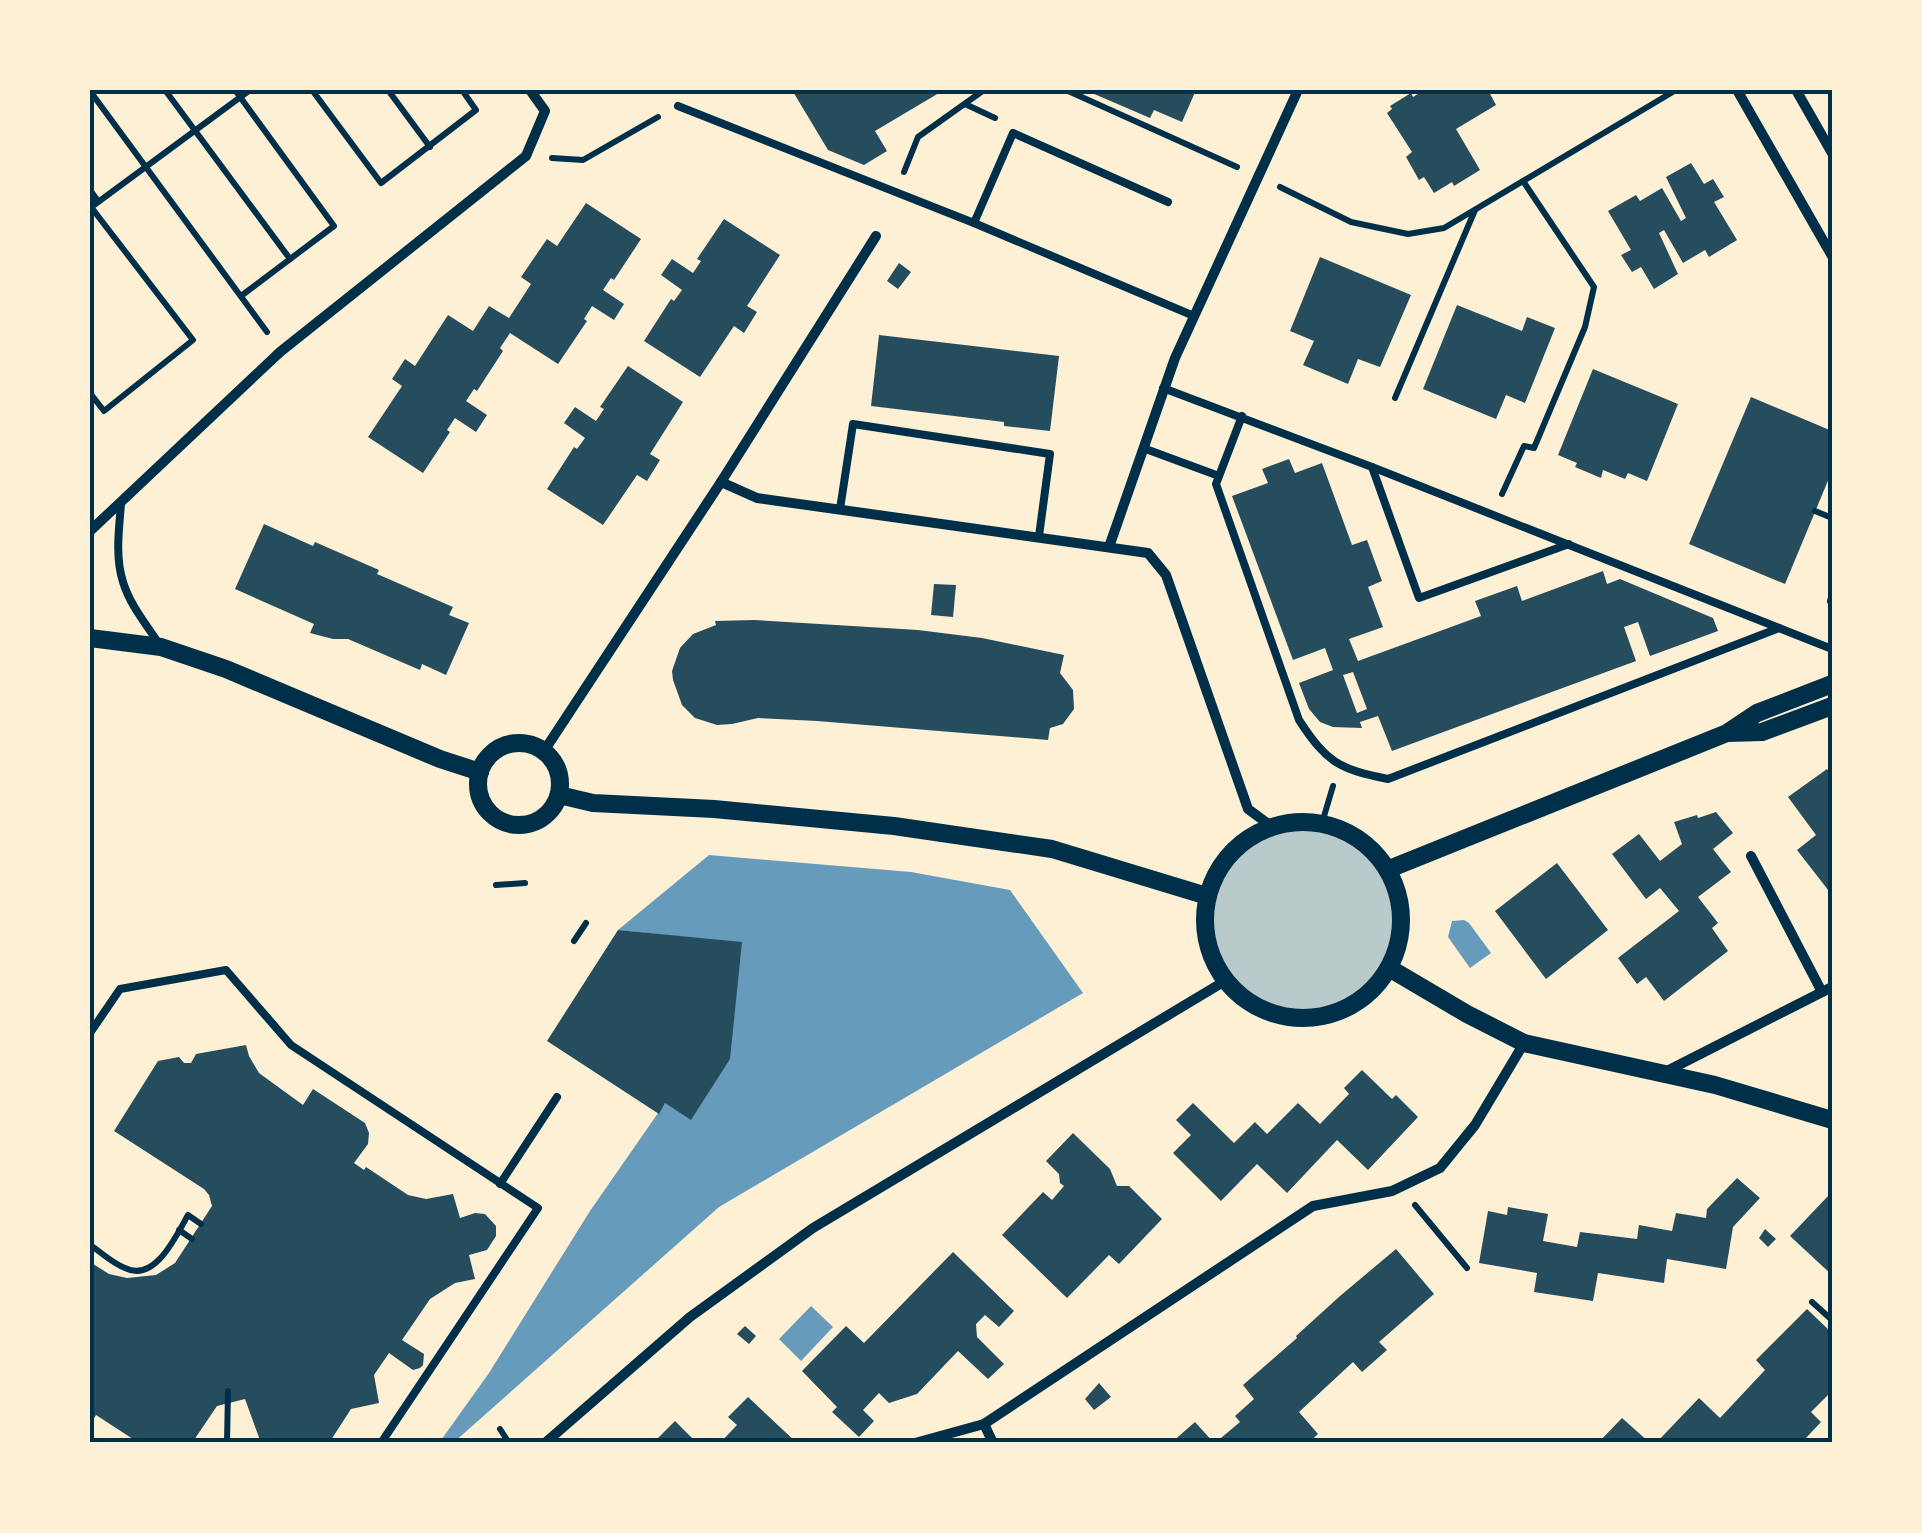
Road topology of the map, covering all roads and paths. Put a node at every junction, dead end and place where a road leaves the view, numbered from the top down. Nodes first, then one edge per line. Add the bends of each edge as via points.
1 (165, 90) edge
2 (250, 90) edge
3 (312, 90) edge
4 (388, 90) edge
5 (462, 90) edge
6 (530, 90) edge
7 (984, 90) edge
8 (1066, 90) edge
9 (1298, 90) edge
10 (1676, 90) edge
11 (1737, 90) edge
12 (1796, 90) edge
13 (90, 91) edge
14 (238, 94) edge
15 (964, 104) junction
16 (678, 106) joint
17 (997, 119) dead end
18 (195, 130) junction
19 (430, 147) junction
20 (1832, 154) edge
21 (526, 156) junction
22 (145, 167) junction
23 (1260, 177) junction
24 (1523, 181) junction
25 (90, 190) edge
26 (896, 193) junction
27 (1168, 202) dead end
28 (93, 205) edge
29 (1475, 209) junction
30 (974, 223) junction
31 (876, 236) dead end
32 (1832, 256) edge
33 (290, 259) junction
34 (241, 296) junction
35 (1194, 316) junction
36 (264, 327) dead end
37 (1163, 388) junction
38 (90, 393) edge
39 (1396, 398) dead end
40 (1242, 416) junction
41 (1144, 448) junction
42 (1372, 467) junction
43 (1219, 476) junction
44 (720, 482) junction
45 (1519, 501) dead end
46 (121, 504) junction
47 (840, 509) junction
48 (1816, 511) dead end
49 (1832, 518) edge
50 (90, 530) edge
51 (1038, 536) junction
52 (1569, 544) junction
53 (1109, 547) junction
54 (1778, 628) junction
55 (90, 638) edge
56 (161, 647) junction
57 (1832, 649) edge
58 (1832, 684) edge
59 (1832, 706) edge
60 (1727, 732) junction
61 (544, 751) junction
62 (1338, 766) junction
63 (480, 772) junction
64 (558, 795) junction
65 (1322, 822) junction
66 (1271, 826) junction
67 (1751, 856) dead end
68 (1389, 869) junction
69 (525, 883) dead end
70 (496, 885) dead end
71 (1207, 896) junction
72 (586, 923) dead end
73 (574, 941) dead end
74 (1389, 968) junction
75 (1225, 981) junction
76 (1827, 989) edge
77 (90, 1034) edge
78 (1524, 1043) junction
79 (1664, 1073) junction
80 (557, 1097) dead end
81 (1832, 1120) edge
82 (1424, 1175) junction
83 (500, 1184) junction
84 (202, 1224) dead end
85 (179, 1230) junction
86 (192, 1238) dead end
87 (90, 1245) edge
88 (1468, 1268) dead end
89 (1812, 1302) dead end
90 (1832, 1320) edge
91 (228, 1392) dead end
92 (984, 1424) junction
93 (500, 1429) dead end
94 (227, 1443) edge
95 (381, 1443) edge
96 (509, 1443) edge
97 (545, 1443) edge
98 (915, 1443) edge
99 (993, 1443) edge

1 - 18 path
2 - 14 path
3 - 19 path via 381,184
4 - 19 path
5 - 19 path via 476,110
6 - 21 street via 545,112
7 - 15 path
8 - 23 path
9 - 23 street
10 - 24 path
11 - 32 street
12 - 20 street
13 - 22 path
14 - 18 path
14 - 33 path via 334,226
15 - 17 path
15 - 26 path via 918,137
16 - 21 path via 584,160
16 - 26 lane
18 - 22 path
18 - 33 path
21 - 46 street via 280,352
22 - 28 path
22 - 34 path
23 - 29 path via 1351,222 1408,234 1444,228
23 - 35 street
24 - 29 path
24 - 45 path via 1594,287 1585,327 1534,448 1524,446 1502,494
25 - 28 path
26 - 30 lane
27 - 30 lane via 1013,133
28 - 38 path via 193,340 104,411
29 - 39 path
30 - 35 lane
31 - 44 street
33 - 34 path
34 - 36 path
35 - 37 street
37 - 40 lane
37 - 41 street
40 - 42 lane
40 - 43 lane
41 - 43 lane
41 - 53 street
42 - 52 lane
42 - 52 lane via 1419,598
43 - 62 lane via 1216,484 1298,720
44 - 47 street via 757,498
44 - 61 street
46 - 50 street
46 - 56 lane via 122,581
47 - 51 street
47 - 51 lane via 853,424 1050,454
48 - 49 path
51 - 53 street
52 - 54 lane
53 - 66 street via 1148,553 1166,575 1248,809
54 - 57 lane
54 - 62 lane via 1388,778
55 - 56 street
56 - 63 street
58 - 60 street
59 - 60 street via 1762,732
60 - 68 street
61 - 63 street via 514,742 501,746
61 - 64 street via 557,768
62 - 65 path
63 - 64 street via 478,792 504,822 531,824
64 - 71 street via 894,826 1052,850
65 - 66 street
65 - 68 street via 1356,836
66 - 71 street via 1230,852
67 - 76 street
68 - 74 street via 1401,902 1400,937
69 - 70 path
71 - 75 street via 1210,955
72 - 73 path
74 - 75 street via 1368,994 1319,1018 1270,1014
74 - 78 street
75 - 97 street via 813,1228 690,1316
76 - 79 street
77 - 83 lane via 120,989 226,970 291,1045
78 - 79 street
78 - 82 street via 1476,1125 1440,1168
79 - 81 street
80 - 83 lane
82 - 88 path via 1414,1206
82 - 92 street via 1392,1192 1312,1206
83 - 95 lane via 538,1208
84 - 85 path via 188,1216
85 - 86 path
85 - 87 path via 158,1261 139,1272
89 - 90 path
91 - 94 path
92 - 98 street
92 - 99 street
93 - 96 path

